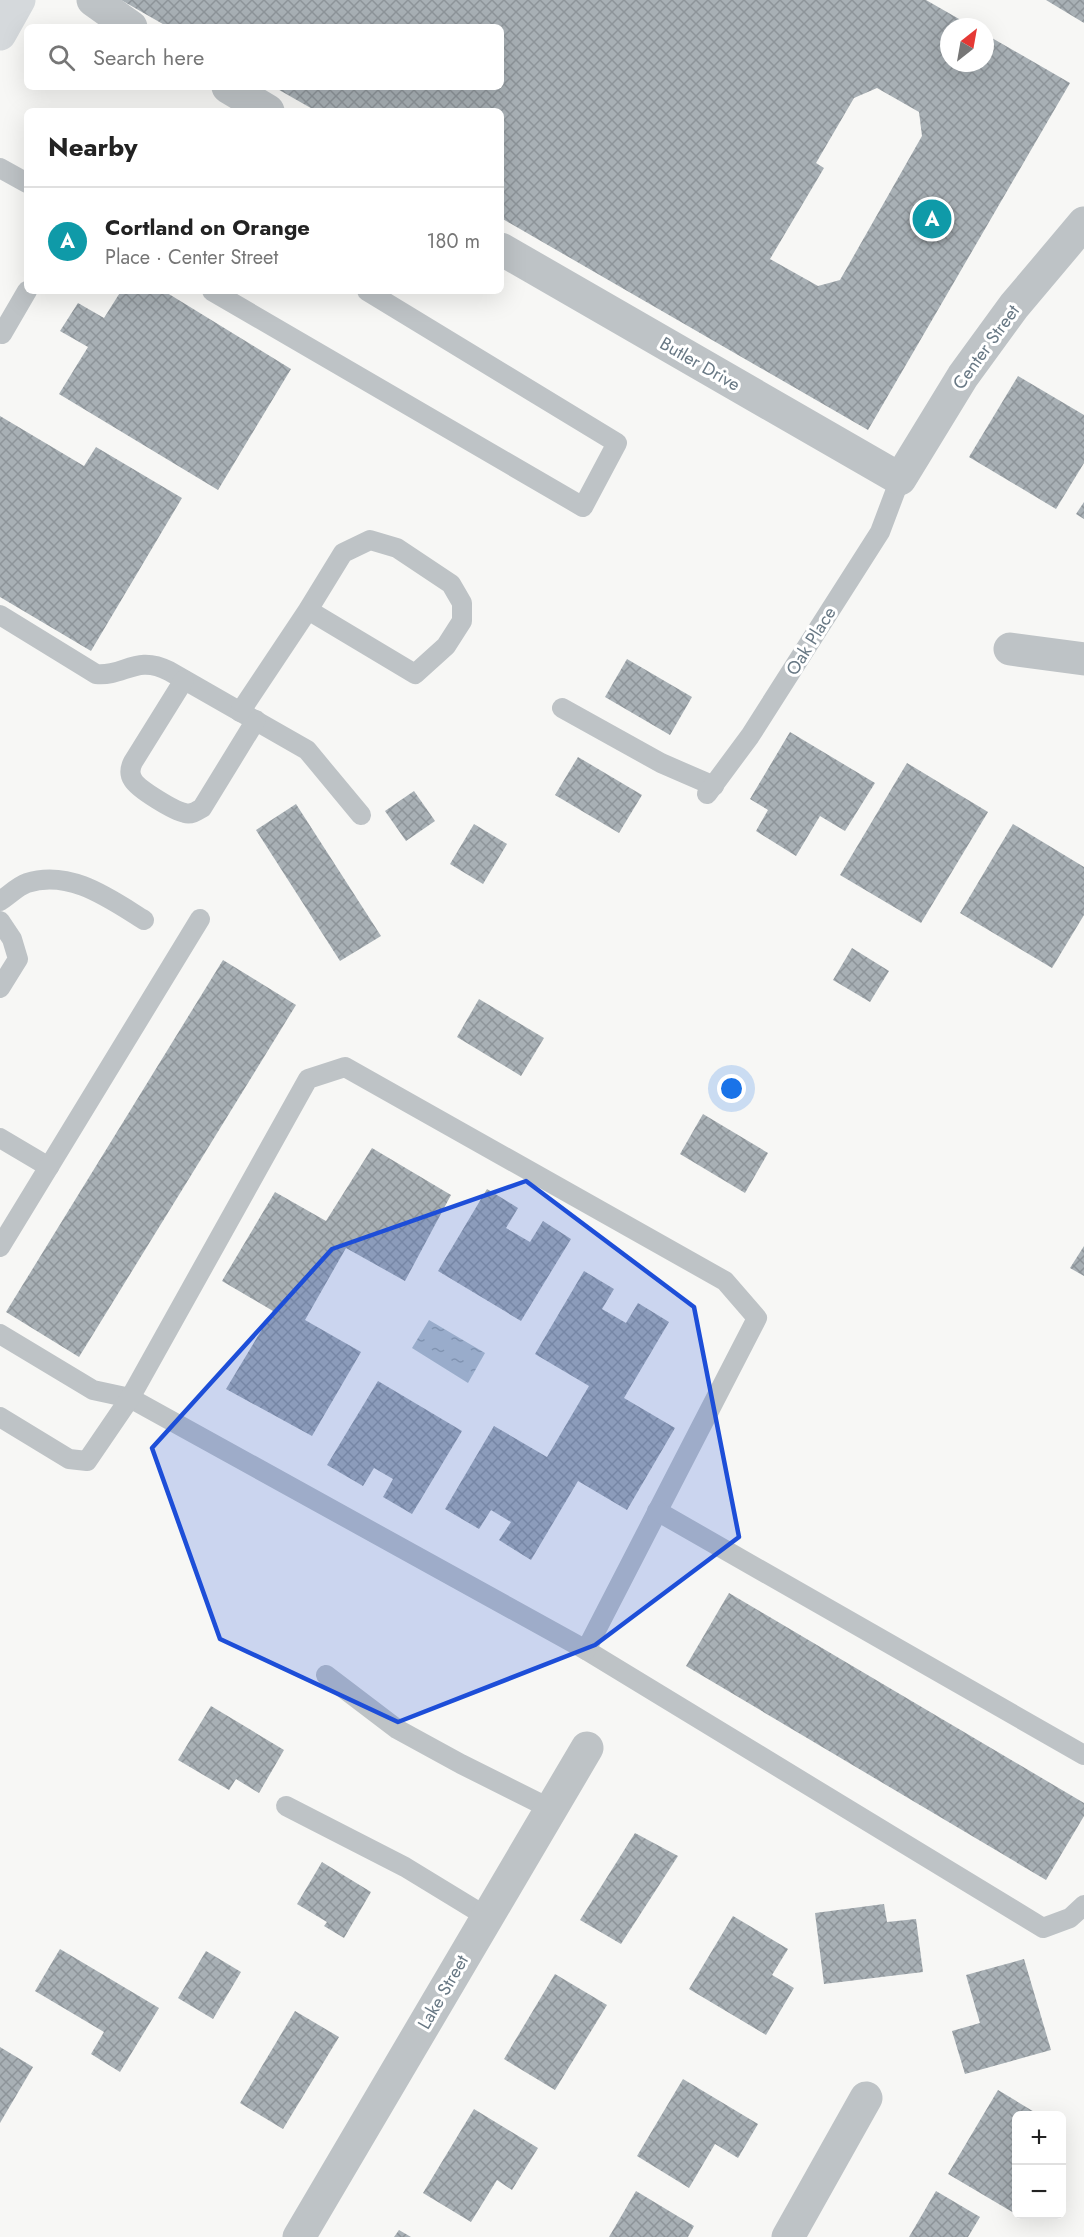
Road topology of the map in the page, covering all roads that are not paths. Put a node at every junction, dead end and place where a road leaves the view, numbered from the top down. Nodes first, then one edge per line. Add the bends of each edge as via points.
1 (19, 0) edge
2 (93, 0) edge
3 (127, 24) edge
4 (0, 34) edge
5 (233, 90) edge
6 (263, 108) edge
7 (0, 168) edge
8 (24, 181) edge
9 (1084, 223) edge
10 (504, 251) edge
11 (25, 294) edge
12 (217, 294) edge
13 (372, 294) edge
14 (2, 334) dead end
15 (900, 479) junction
16 (308, 610) junction
17 (0, 615) edge
18 (1010, 649) dead end
19 (1084, 659) edge
20 (184, 680) junction
21 (562, 708) dead end
22 (248, 716) junction
23 (361, 815) dead end
24 (0, 901) edge
25 (200, 919) dead end
26 (144, 920) dead end
27 (0, 921) edge
28 (0, 988) edge
29 (0, 1138) edge
30 (49, 1167) junction
31 (0, 1247) edge
32 (0, 1334) edge
33 (130, 1398) junction
34 (0, 1417) edge
35 (657, 1512) junction
36 (586, 1650) junction
37 (326, 1675) dead end
38 (587, 1748) dead end
39 (1084, 1755) edge
40 (285, 1806) dead end
41 (551, 1809) junction
42 (1084, 1905) edge
43 (487, 1917) junction
44 (866, 2098) dead end
45 (299, 2237) edge
46 (788, 2237) edge

1 - 4 main road
2 - 3 street
5 - 6 street
7 - 8 lane
9 - 15 street, Center Street via 1014,306 963,376
10 - 15 street, Butler Drive
11 - 14 lane
12 - 13 lane via 584,507 617,443
15 - 21 lane, Oak Place via 880,532 750,736 710,790
16 - 16 lane via 343,553 370,540 397,548 451,584 462,603 462,621 446,646 415,674
16 - 22 lane
17 - 20 lane via 96,674 137,664 157,665
18 - 19 street
20 - 22 lane
20 - 22 lane via 133,762 130,771 142,791 184,813 202,808
22 - 23 lane via 307,750
24 - 26 lane via 26,883 55,879 92,888
25 - 30 lane
27 - 28 lane via 12,939 18,959
29 - 30 lane
30 - 31 lane
32 - 33 lane via 93,1390
33 - 34 lane via 87,1461 69,1458
33 - 35 lane via 308,1079 345,1066 725,1281 757,1318
33 - 36 lane
35 - 36 lane
35 - 39 lane
36 - 42 lane via 1042,1928 1070,1918
37 - 41 lane via 397,1729
38 - 41 street, Lake Street
40 - 43 lane via 405,1867
41 - 43 street, Lake Street
43 - 45 street, Lake Street
44 - 46 street

